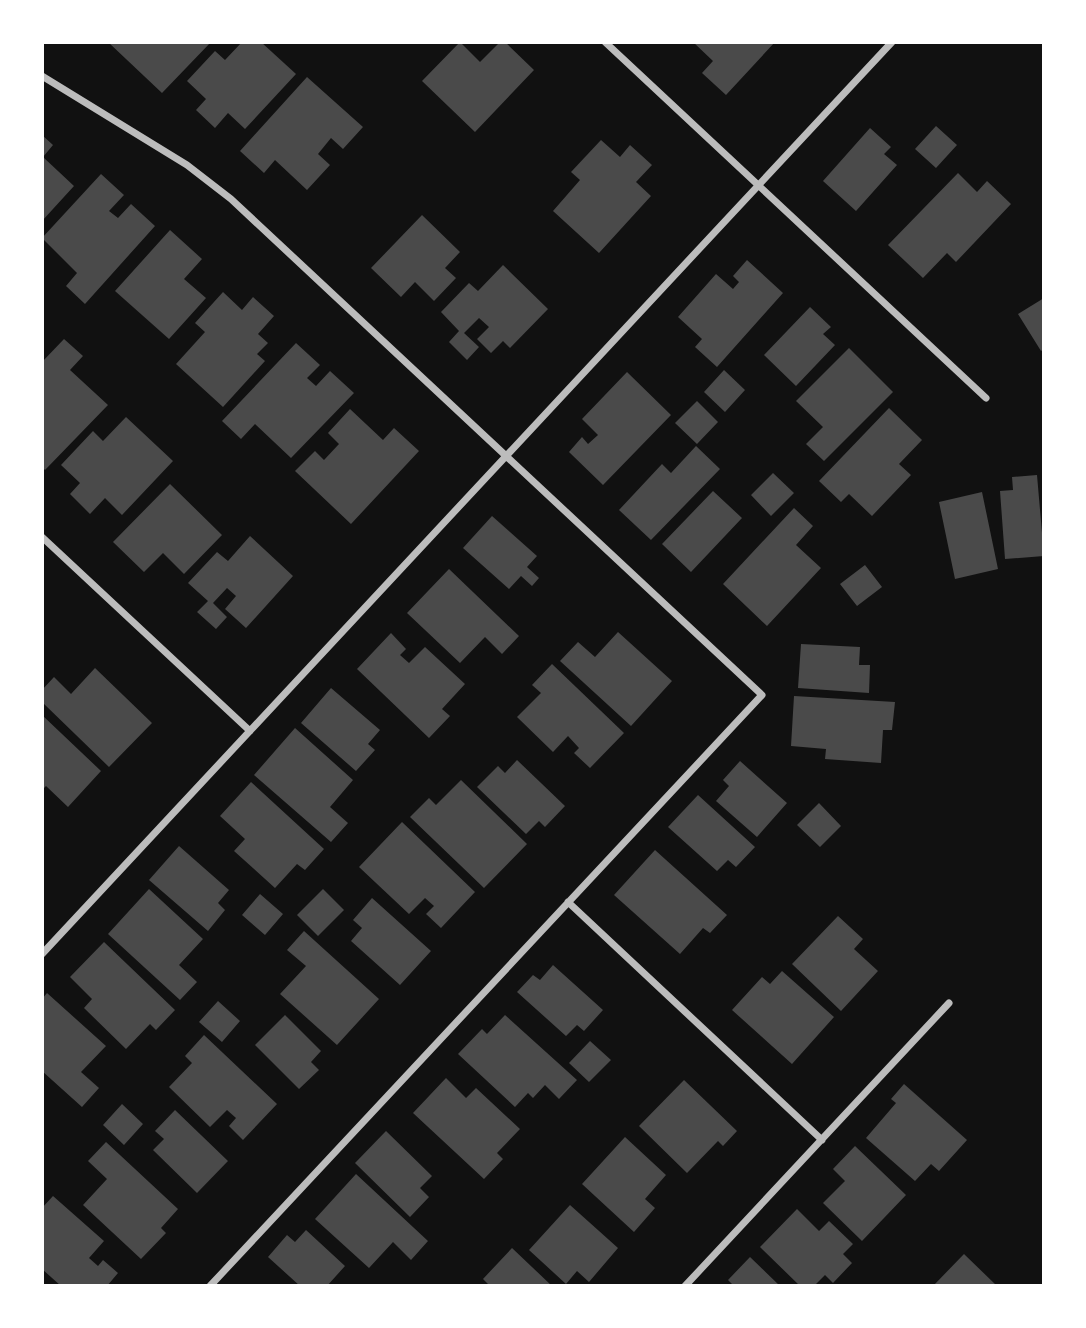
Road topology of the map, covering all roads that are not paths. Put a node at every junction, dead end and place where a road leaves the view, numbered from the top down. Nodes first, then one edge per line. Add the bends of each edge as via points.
1 (605, 42) edge
2 (892, 42) edge
3 (42, 76) edge
4 (758, 186) junction
5 (986, 398) dead end
6 (506, 456) junction
7 (42, 537) edge
8 (250, 731) junction
9 (568, 902) junction
10 (42, 954) edge
11 (949, 1003) dead end
12 (821, 1140) junction
13 (210, 1286) edge
14 (685, 1286) edge

1 - 4 street
2 - 4 street
3 - 6 street via 187,165 231,199
4 - 5 street
4 - 6 street
6 - 8 street
6 - 9 street via 762,695
7 - 8 street
8 - 10 street
9 - 12 street
9 - 13 street
11 - 12 street
12 - 14 street

